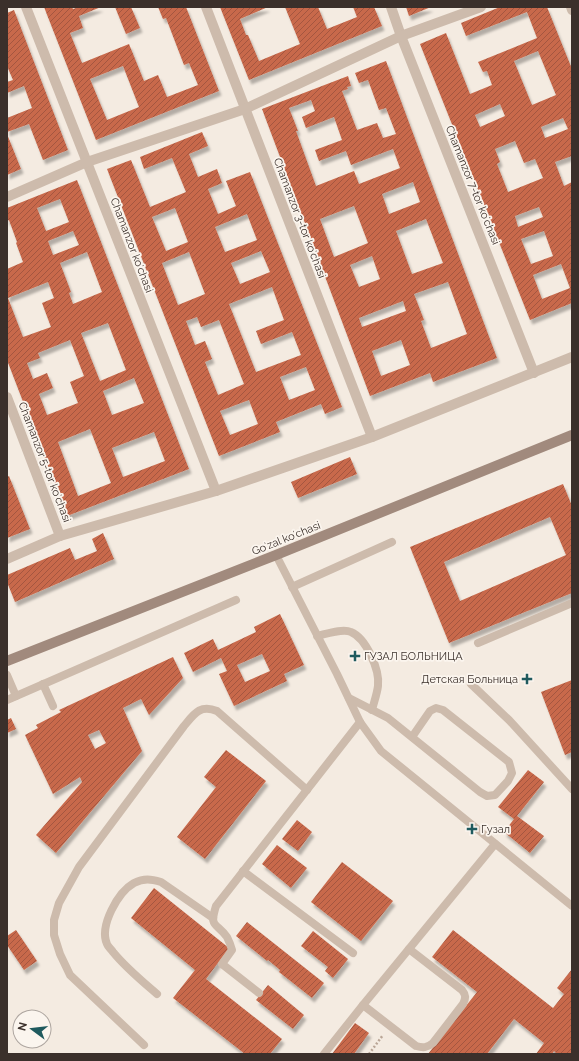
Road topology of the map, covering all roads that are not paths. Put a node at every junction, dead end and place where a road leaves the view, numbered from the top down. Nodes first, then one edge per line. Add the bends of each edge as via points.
1 (26, 7) edge
2 (206, 7) edge
3 (391, 7) edge
4 (481, 7) edge
5 (401, 36) junction
6 (246, 109) junction
7 (87, 162) junction
8 (7, 197) edge
9 (572, 357) edge
10 (534, 372) junction
11 (7, 397) edge
12 (572, 435) edge
13 (372, 437) junction
14 (216, 491) junction
15 (60, 536) junction
16 (392, 542) dead end
17 (276, 555) junction
18 (7, 559) edge
19 (292, 587) junction
20 (236, 600) dead end
21 (572, 603) edge
22 (317, 636) junction
23 (478, 643) dead end
24 (7, 661) edge
25 (7, 675) edge
26 (43, 684) junction
27 (471, 684) dead end
28 (16, 696) junction
29 (349, 698) junction
30 (7, 700) edge
31 (53, 706) dead end
32 (372, 710) junction
33 (360, 722) junction
34 (412, 737) junction
35 (572, 789) edge
36 (307, 790) junction
37 (495, 844) junction
38 (243, 872) junction
39 (572, 906) edge
40 (213, 918) junction
41 (409, 949) junction
42 (354, 953) dead end
43 (259, 993) dead end
44 (157, 994) dead end
45 (363, 1005) junction
46 (144, 1045) dead end
47 (324, 1054) edge

1 - 7 street, Chamanzor koʻchasi
2 - 6 street, Chamanzor 3-tor koʻchasi
3 - 5 street, Chamanzor 7-tor koʻchasi
4 - 5 street
5 - 6 street
5 - 10 street, Chamanzor 7-tor koʻchasi
6 - 7 street
6 - 13 street, Chamanzor 3-tor koʻchasi
7 - 8 street
7 - 14 street, Chamanzor koʻchasi
9 - 10 street
10 - 13 street
11 - 15 street, Chamanzor 5-tor koʻchasi
12 - 17 main road, Goʻzal koʻchasi
13 - 14 street
14 - 15 street
15 - 18 street
16 - 19 lane
17 - 19 lane
17 - 24 main road, Goʻzal koʻchasi
19 - 22 lane
20 - 26 lane
21 - 23 lane
22 - 29 lane
22 - 32 lane via 338,631 351,632 362,640 375,663 378,684
25 - 28 lane
26 - 28 lane
26 - 31 lane
27 - 35 lane via 509,720
28 - 30 lane
29 - 32 lane
29 - 33 lane
32 - 34 lane via 388,718
33 - 36 lane
33 - 37 lane via 381,751
34 - 34 lane via 487,796 495,795 508,781 512,772 509,762 442,710 436,708 430,711
36 - 38 lane
36 - 46 lane via 217,711 204,709 195,713 184,726 79,867 59,903 54,920 54,936 60,954 70,975
37 - 39 lane
37 - 41 lane
38 - 40 lane via 216,906
38 - 42 lane
40 - 43 lane via 214,923 228,938 232,950 222,964
40 - 44 lane via 161,882 151,879 134,884 123,892 107,922 107,944 129,969
41 - 45 lane
41 - 45 lane via 465,993 464,1004 438,1038 428,1048 416,1046
45 - 47 lane

